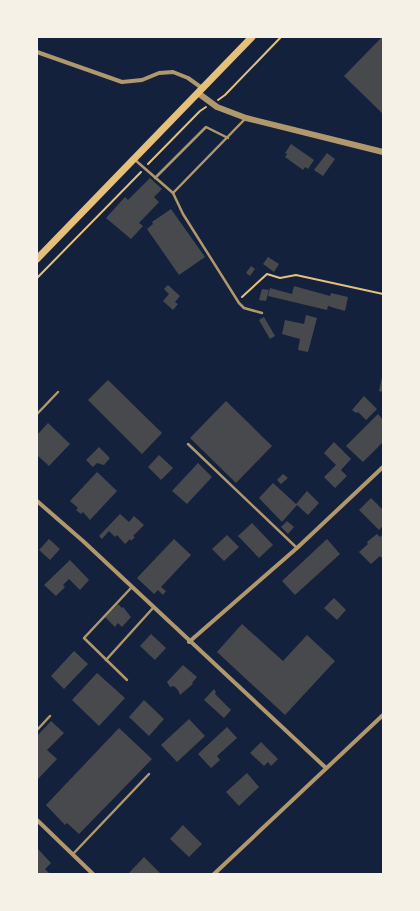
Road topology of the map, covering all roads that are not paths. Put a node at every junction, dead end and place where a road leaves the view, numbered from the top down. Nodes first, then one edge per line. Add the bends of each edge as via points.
1 (252, 37) edge
2 (37, 52) edge
3 (200, 91) junction
4 (246, 118) junction
5 (228, 138) junction
6 (383, 152) edge
7 (134, 158) junction
8 (156, 178) junction
9 (173, 193) junction
10 (37, 259) edge
11 (262, 314) dead end
12 (58, 392) dead end
13 (37, 414) edge
14 (188, 444) dead end
15 (383, 466) edge
16 (37, 501) edge
17 (297, 548) junction
18 (132, 588) junction
19 (153, 608) junction
20 (189, 642) junction
21 (106, 660) junction
22 (127, 680) dead end
23 (383, 715) edge
24 (50, 716) dead end
25 (37, 730) edge
26 (326, 768) junction
27 (150, 774) dead end
28 (37, 820) edge
29 (72, 854) junction
30 (93, 874) edge
31 (214, 874) edge

1 - 3 main road
2 - 3 street via 122,82 173,72 188,78
3 - 4 street via 212,103
3 - 7 main road
4 - 5 lane
4 - 6 street
5 - 8 lane via 206,127
5 - 9 lane
7 - 8 lane
7 - 10 main road
8 - 9 lane
9 - 11 lane via 183,214 238,301 244,308
12 - 13 lane
14 - 17 lane
15 - 17 street
16 - 18 street
17 - 20 street
18 - 19 street
18 - 21 lane via 84,638
19 - 20 street
19 - 21 lane
20 - 26 street
21 - 22 lane
23 - 26 street
24 - 25 lane
26 - 31 street
27 - 29 lane
28 - 29 street
29 - 30 street

